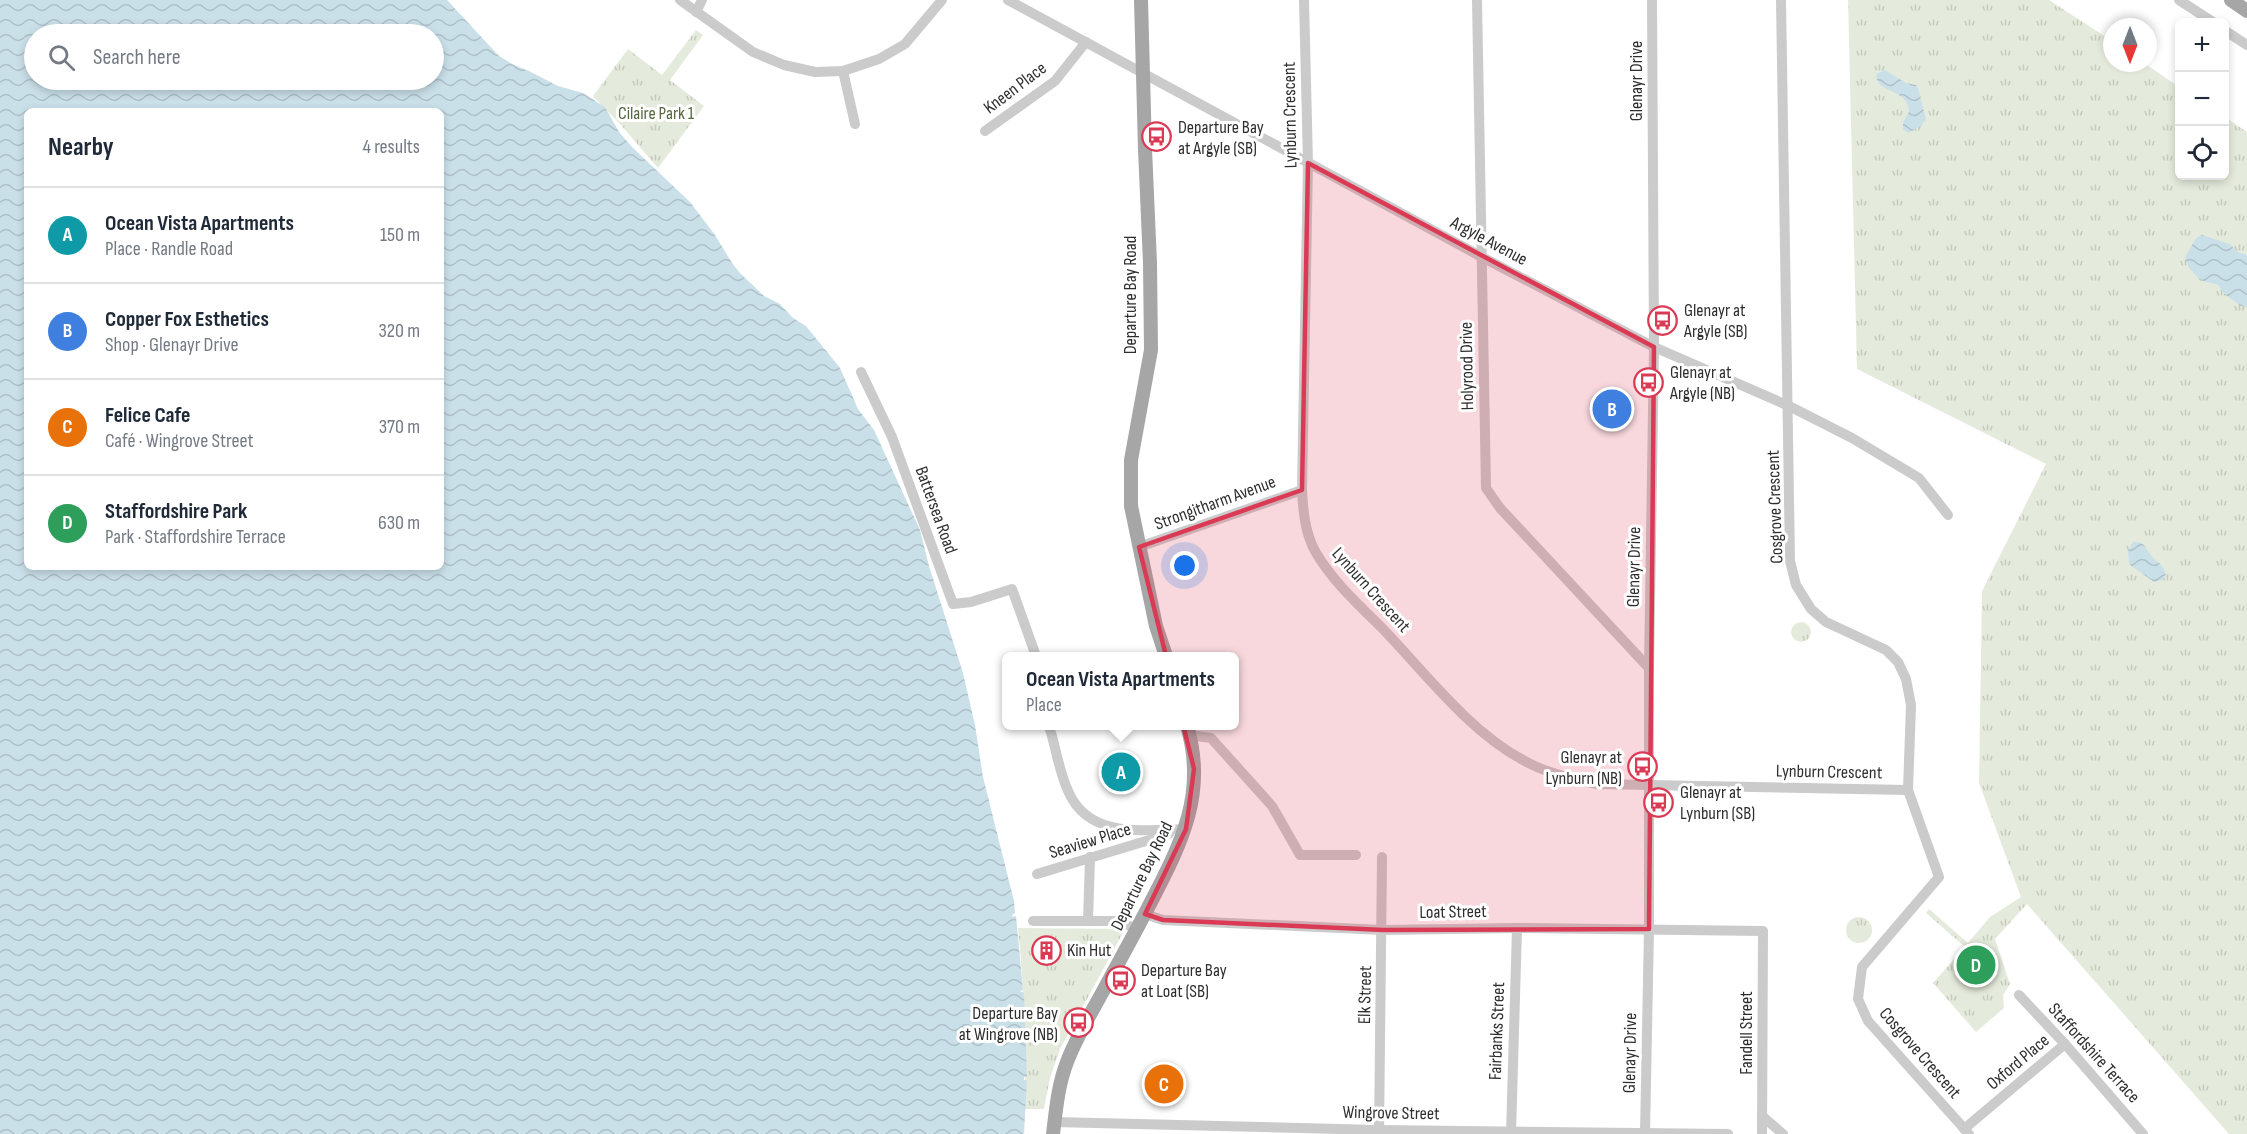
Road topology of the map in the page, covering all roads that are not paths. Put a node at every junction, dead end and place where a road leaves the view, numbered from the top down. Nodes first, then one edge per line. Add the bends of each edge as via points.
1 (680, 0) edge
2 (702, 0) edge
3 (942, 0) edge
4 (1008, 0) edge
5 (1141, 0) edge
6 (1304, 0) edge
7 (1477, 0) edge
8 (1652, 0) edge
9 (1781, 0) edge
10 (2179, 0) edge
11 (2230, 0) edge
12 (2247, 10) edge
13 (696, 12) junction
14 (2207, 18) edge
15 (2229, 33) edge
16 (1086, 42) junction
17 (2247, 45) edge
18 (843, 71) junction
19 (1142, 73) junction
20 (855, 124) dead end
21 (985, 131) dead end
22 (1308, 163) junction
23 (1482, 256) junction
24 (1654, 347) junction
25 (861, 372) dead end
26 (1789, 406) junction
27 (1302, 490) junction
28 (1948, 515) dead end
29 (1139, 547) junction
30 (1034, 652) edge
31 (1164, 652) edge
32 (1649, 668) junction
33 (1050, 730) edge
34 (1188, 730) edge
35 (1649, 785) junction
36 (1908, 790) junction
37 (1186, 829) junction
38 (1356, 855) dead end
39 (1090, 857) junction
40 (1382, 857) dead end
41 (1037, 874) dead end
42 (1145, 914) junction
43 (1033, 921) dead end
44 (1088, 921) junction
45 (1516, 928) junction
46 (1137, 929) junction
47 (1648, 929) junction
48 (1383, 930) junction
49 (1763, 931) joint
50 (2019, 995) dead end
51 (2065, 1044) junction
52 (1762, 1116) junction
53 (1053, 1128) edge
54 (1967, 1131) edge
55 (1379, 1132) edge
56 (1511, 1132) edge
57 (1645, 1133) edge
58 (1728, 1134) edge
59 (1762, 1134) edge
60 (1783, 1134) edge
61 (2143, 1134) edge

1 - 13 street
2 - 13 street
3 - 18 street via 905,44
4 - 16 street, Argyle Avenue
5 - 19 main road, Departure Bay Road
6 - 22 street, Lynburn Crescent
7 - 23 street, Holyrood Drive
8 - 24 street, Glenayr Drive
9 - 26 street, Cosgrove Crescent
10 - 14 street
11 - 12 main road
13 - 18 street via 753,52 784,66 815,72
15 - 17 street
16 - 19 street, Argyle Avenue
16 - 21 street, Kneen Place via 1055,81
18 - 20 street
19 - 22 street, Argyle Avenue
19 - 29 main road, Departure Bay Road via 1150,350 1131,460 1131,506
22 - 23 street, Argyle Avenue
22 - 27 street, Lynburn Crescent
23 - 24 street, Argyle Avenue
23 - 32 street, Holyrood Drive via 1486,488 1500,508
24 - 26 street, Argyle Avenue
24 - 32 street, Glenayr Drive
25 - 30 street, Battersea Road via 892,437 953,604 1012,589
26 - 28 street, Argyle Avenue via 1919,478
26 - 36 street, Cosgrove Crescent via 1790,561 1796,585 1811,609 1826,622 1886,651 1898,662 1911,705
27 - 29 street, Strongitharm Avenue
27 - 35 street, Lynburn Crescent via 1303,514 1315,551 1335,579 1466,717 1495,742 1524,761 1556,774 1596,784
29 - 31 main road, Departure Bay Road
32 - 35 street, Glenayr Drive
33 - 37 street via 1069,793 1083,815 1104,826 1133,831
34 - 37 main road, Departure Bay Road via 1194,770
34 - 38 street via 1211,738 1272,806 1300,855
35 - 36 street, Lynburn Crescent
35 - 47 street, Glenayr Drive
36 - 54 street, Cosgrove Crescent via 1939,877 1862,966 1858,999 1868,1021
37 - 39 street, Seaview Place
37 - 42 main road, Departure Bay Road
39 - 41 street, Seaview Place
39 - 44 street
40 - 48 street, Elk Street
42 - 46 main road, Departure Bay Road
42 - 48 street, Loat Street via 1163,920
43 - 44 street
44 - 46 street via 1118,921
45 - 47 street, Loat Street
45 - 48 street, Loat Street
45 - 56 street, Fairbanks Street
46 - 53 main road, Departure Bay Road via 1067,1062
47 - 49 street, Loat Street
47 - 57 street, Glenayr Drive
48 - 55 street, Elk Street
49 - 52 street, Fandell Street
50 - 51 street, Staffordshire Terrace
51 - 54 street, Oxford Place
51 - 61 street, Staffordshire Terrace
52 - 59 street, Fandell Street
52 - 60 street
53 - 55 street, Wingrove Street
55 - 56 street, Wingrove Street
56 - 57 street, Wingrove Street
57 - 58 street, Wingrove Street

